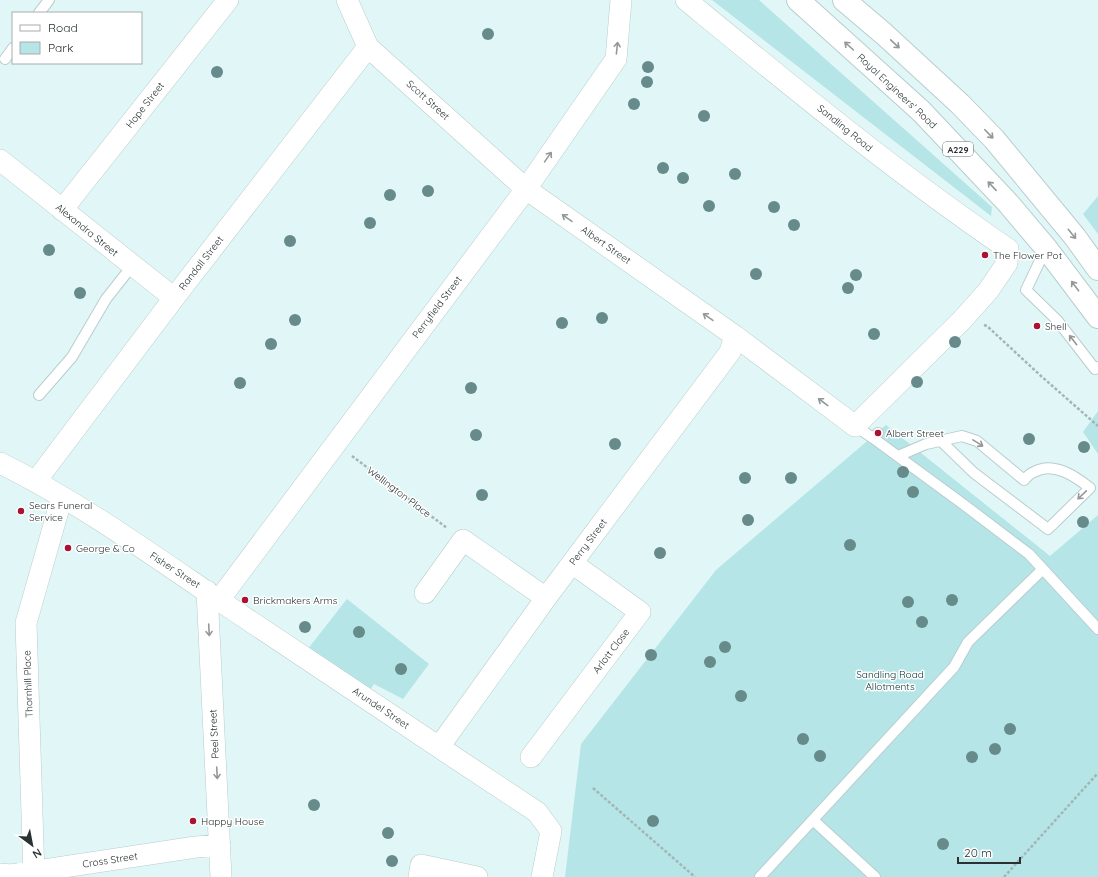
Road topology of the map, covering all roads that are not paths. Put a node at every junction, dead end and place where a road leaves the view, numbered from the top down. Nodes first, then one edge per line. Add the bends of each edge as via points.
1 (49, 0) edge
2 (228, 0) edge
3 (347, 0) edge
4 (621, 0) edge
5 (686, 0) edge
6 (798, 0) edge
7 (844, 0) edge
8 (40, 12) edge
9 (368, 47) junction
10 (12, 49) edge
11 (5, 59) dead end
12 (0, 160) edge
13 (526, 189) junction
14 (62, 210) junction
15 (1046, 248) junction
16 (132, 266) junction
17 (1098, 269) edge
18 (174, 298) junction
19 (1098, 317) edge
20 (735, 336) junction
21 (1098, 367) edge
22 (39, 395) dead end
23 (855, 426) junction
24 (941, 441) junction
25 (898, 456) junction
26 (0, 463) edge
27 (36, 481) junction
28 (62, 497) junction
29 (572, 563) junction
30 (1043, 569) junction
31 (424, 593) dead end
32 (213, 595) junction
33 (546, 598) junction
34 (1098, 629) edge
35 (439, 747) junction
36 (531, 757) dead end
37 (813, 820) junction
38 (220, 845) junction
39 (0, 874) edge
40 (34, 874) edge
41 (222, 877) edge
42 (419, 877) edge
43 (477, 877) edge
44 (542, 877) edge
45 (760, 877) edge
46 (875, 877) edge

1 - 8 lane
2 - 14 street, Hope Street
3 - 9 street, Scott Street
13 -> 4 street, Perryfield Street via 616,59
5 - 23 street, Sandling Road via 871,149 1008,249 1008,264 988,291
15 -> 6 highway, Royal Engineers' Road / A229 via 922,111
7 -> 17 highway via 960,104 994,139 1075,237
9 - 13 street, Scott Street
9 - 18 street, Randall Street
10 - 11 lane
12 - 14 street, Alexandra Street
20 -> 13 street, Albert Street
13 - 32 street, Perryfield Street via 335,444
14 - 16 street, Alexandra Street
19 -> 15 highway, Royal Engineers' Road / A229
21 -> 15 lane via 1095,369 1057,320 1026,290
16 - 18 street, Alexandra Street
16 - 22 lane via 106,299 72,357
18 - 27 street, Randall Street
23 -> 20 street, Albert Street
20 - 29 street, Perry Street via 730,352
23 - 25 lane via 875,436 888,451
24 -> 24 lane via 962,436 977,441 1024,480 1034,472 1044,469 1059,470 1075,476 1090,488 1048,528 974,473
24 - 25 lane via 926,444
25 - 30 lane via 1029,554
26 - 27 street, Fisher Street
27 - 28 street, Fisher Street
28 - 32 street, Fisher Street
28 - 40 street, Thornhill Place via 26,623
29 - 33 street, Perry Street
29 - 36 street, Arlott Close via 640,612
30 - 34 lane
30 - 37 lane via 968,642 954,667
31 - 33 street via 463,540
32 - 35 street, Arundel Street
32 -> 38 street, Peel Street
33 - 35 street, Perry Street
35 - 44 street, Arundel Street via 536,812 551,831
37 - 45 lane
37 - 46 lane
38 - 40 street, Cross Street
38 - 41 street, Peel Street
39 - 40 street, Cross Street
42 - 43 street via 421,865

